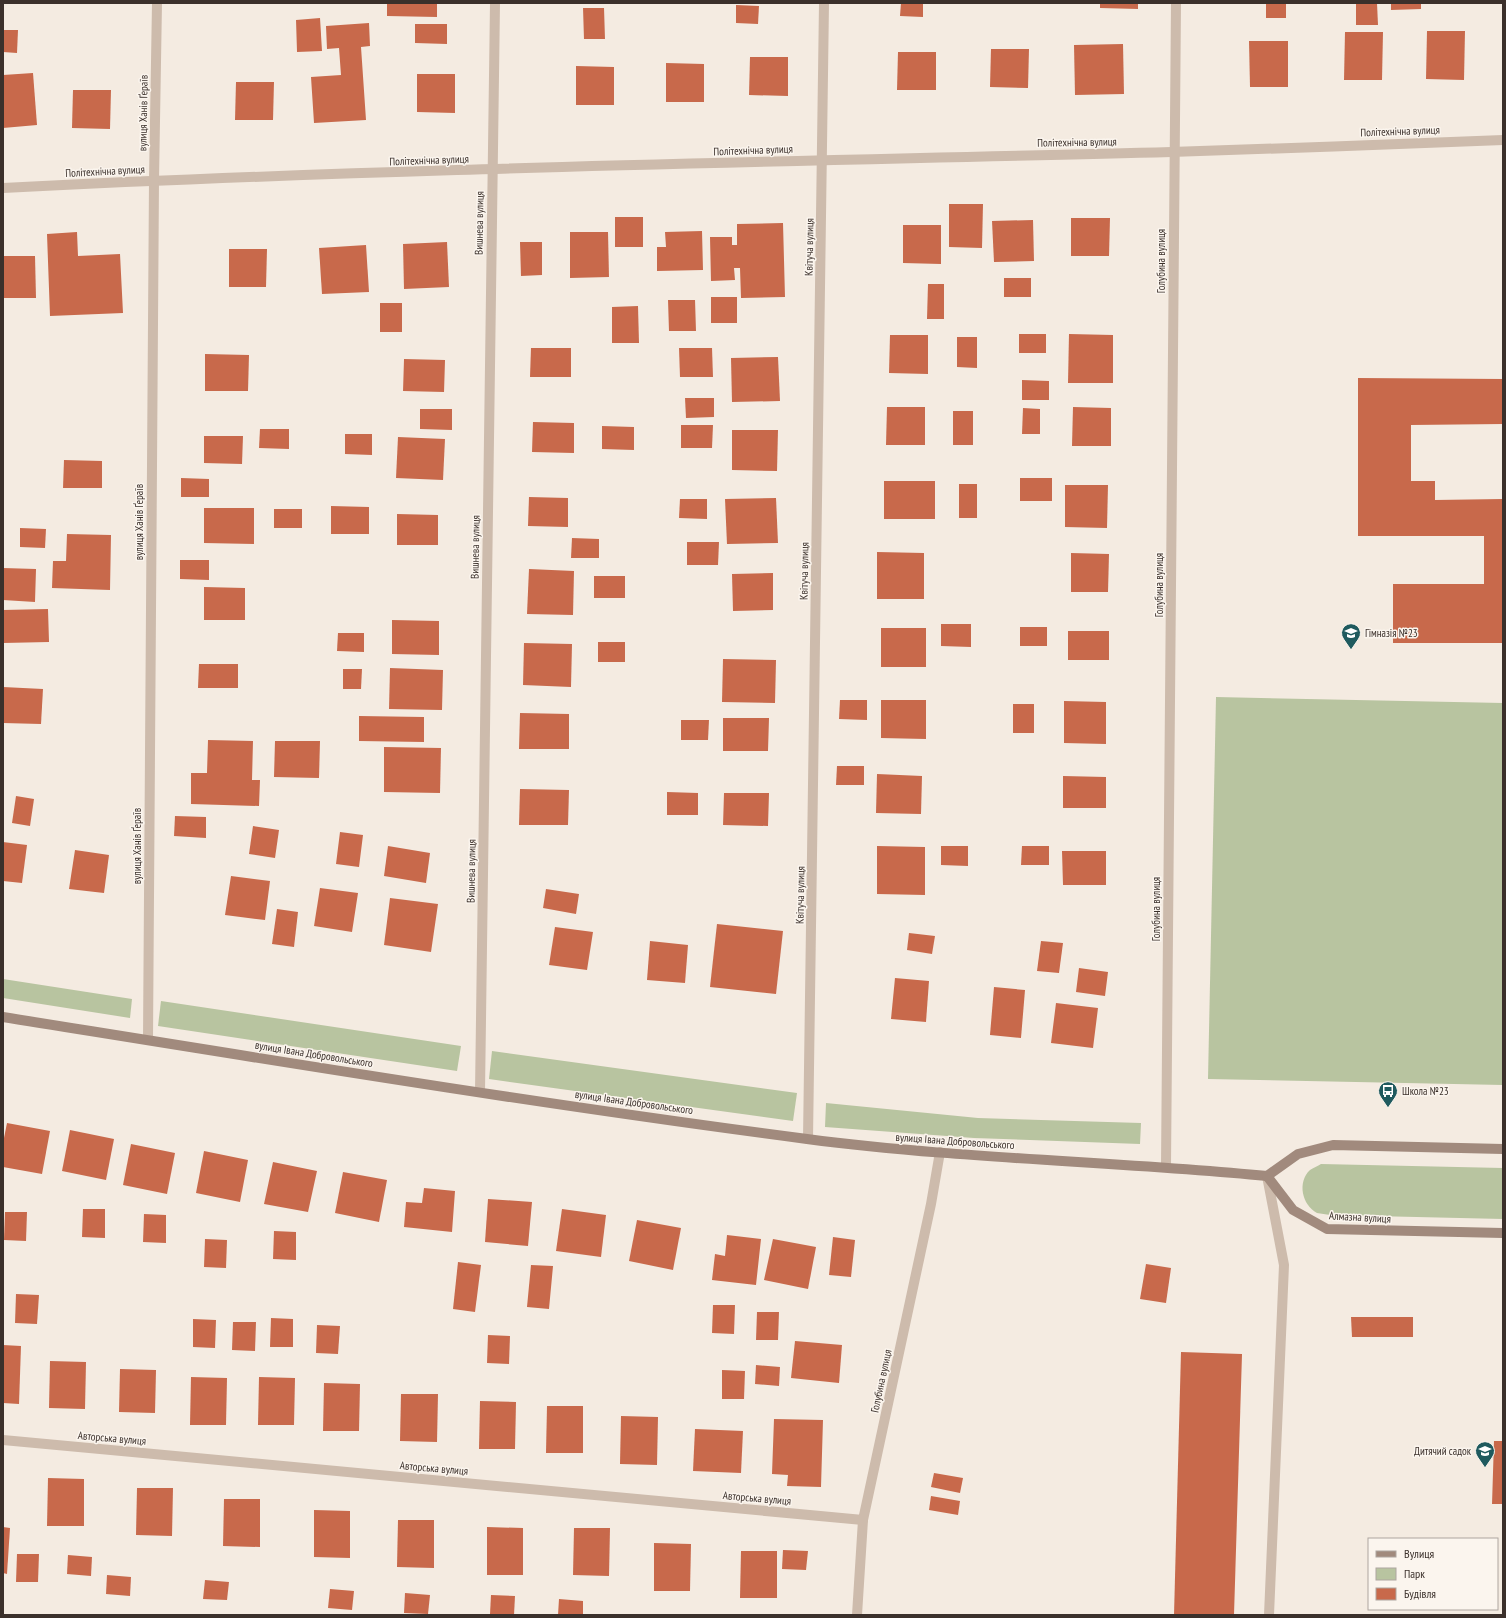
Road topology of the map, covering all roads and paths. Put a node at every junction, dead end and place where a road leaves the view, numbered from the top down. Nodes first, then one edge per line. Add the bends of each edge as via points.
1 (158, 3) edge
2 (495, 3) edge
3 (824, 3) edge
4 (1176, 3) edge
5 (1503, 140) edge
6 (1174, 152) junction
7 (822, 160) junction
8 (492, 170) junction
9 (154, 180) junction
10 (3, 188) edge
11 (3, 1017) edge
12 (148, 1040) junction
13 (480, 1092) junction
14 (808, 1139) junction
15 (1503, 1149) edge
16 (940, 1152) junction
17 (1166, 1166) junction
18 (1266, 1176) junction
19 (1503, 1233) edge
20 (3, 1440) edge
21 (864, 1520) junction
22 (857, 1615) edge
23 (1269, 1615) edge

1 - 9 street, вулиця Ханів Ґераїв
2 - 8 street, Вишнева вулиця
3 - 7 street, Квітуча вулиця
4 - 6 street, Голубина вулиця
5 - 6 street, Політехнічна вулиця
6 - 7 street, Політехнічна вулиця
6 - 17 street, Голубина вулиця
7 - 8 street, Політехнічна вулиця
7 - 14 street, Квітуча вулиця
8 - 9 street, Політехнічна вулиця
8 - 13 street, Вишнева вулиця
9 - 10 street, Політехнічна вулиця
9 - 12 street, вулиця Ханів Ґераїв
11 - 12 street, вулиця Івана Добровольського
12 - 13 street, вулиця Івана Добровольського
13 - 14 street, вулиця Івана Добровольського
14 - 16 street, вулиця Івана Добровольського
15 - 18 street via 1333,1145 1298,1154
16 - 17 street, вулиця Івана Добровольського
16 - 21 street, Голубина вулиця via 932,1204
17 - 18 street, вулиця Івана Добровольського
18 - 19 street, Алмазна вулиця via 1293,1210 1327,1229
18 - 23 street via 1284,1265
20 - 21 street, Авторська вулиця
21 - 22 street, Голубина вулиця

